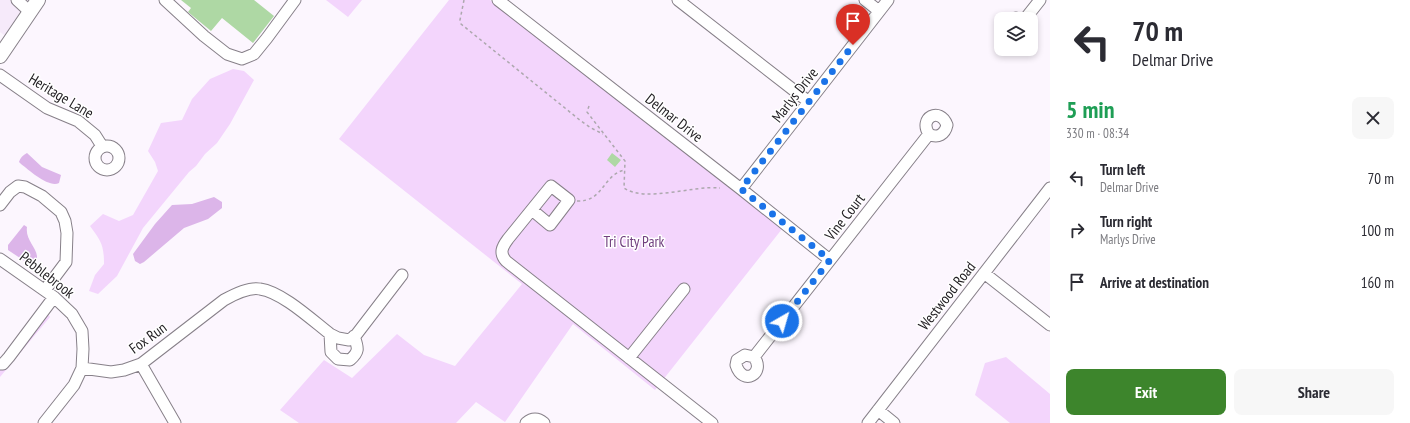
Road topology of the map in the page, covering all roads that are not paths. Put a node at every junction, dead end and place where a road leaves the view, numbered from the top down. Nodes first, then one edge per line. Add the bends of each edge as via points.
1 (14, 0) edge
2 (38, 0) edge
3 (165, 0) edge
4 (295, 0) edge
5 (498, 0) edge
6 (678, 0) edge
7 (865, 0) edge
8 (888, 0) edge
9 (1040, 0) edge
10 (879, 11) junction
11 (30, 12) junction
12 (1031, 12) edge
13 (2, 49) edge
14 (0, 75) edge
15 (809, 102) junction
16 (929, 134) dead end
17 (102, 146) dead end
18 (1050, 188) edge
19 (741, 189) junction
20 (0, 205) edge
21 (532, 210) junction
22 (0, 259) edge
23 (830, 260) junction
24 (984, 273) junction
25 (402, 275) dead end
26 (684, 289) dead end
27 (49, 293) junction
28 (1050, 325) edge
29 (330, 334) junction
30 (354, 336) junction
31 (754, 357) dead end
32 (629, 358) junction
33 (0, 364) edge
34 (140, 364) junction
35 (82, 368) junction
36 (878, 410) junction
37 (44, 423) edge
38 (175, 423) edge
39 (526, 423) edge
40 (544, 423) edge
41 (712, 423) edge
42 (868, 423) edge
43 (894, 423) edge

1 - 11 street
2 - 11 main road
3 - 4 street via 227,54 242,59 254,54
5 - 19 street, Delmar Drive
6 - 15 street
7 - 10 street
8 - 10 street, Marlys Drive
9 - 12 street
10 - 15 street, Marlys Drive
11 - 13 main road
14 - 17 street, Heritage Lane via 47,108 78,121 95,135
15 - 19 street, Marlys Drive
16 - 23 street, Vine Court
18 - 24 street, Westwood Road
19 - 23 street, Delmar Drive
20 - 27 street via 18,186 26,187 42,196 61,212 66,221 66,262
21 - 21 street via 552,186 570,200 550,225
21 - 32 street via 505,244 502,257
22 - 27 street, Pebblebrook
23 - 31 street, Vine Court
24 - 28 street
24 - 36 street, Westwood Road
25 - 30 street
26 - 32 street
27 - 33 street via 9,357
27 - 35 street, Pebblebrook via 72,314 82,332
29 - 30 street via 348,340
29 - 30 street via 331,352 338,359 350,360 356,354 358,347
29 - 34 street, Fox Run via 276,294 258,288 224,300
32 - 41 street
34 - 35 street, Fox Run via 111,372
34 - 38 street
35 - 37 street, Pebblebrook via 74,385
36 - 42 street, Westwood Road
36 - 43 street
39 - 40 street via 537,419

